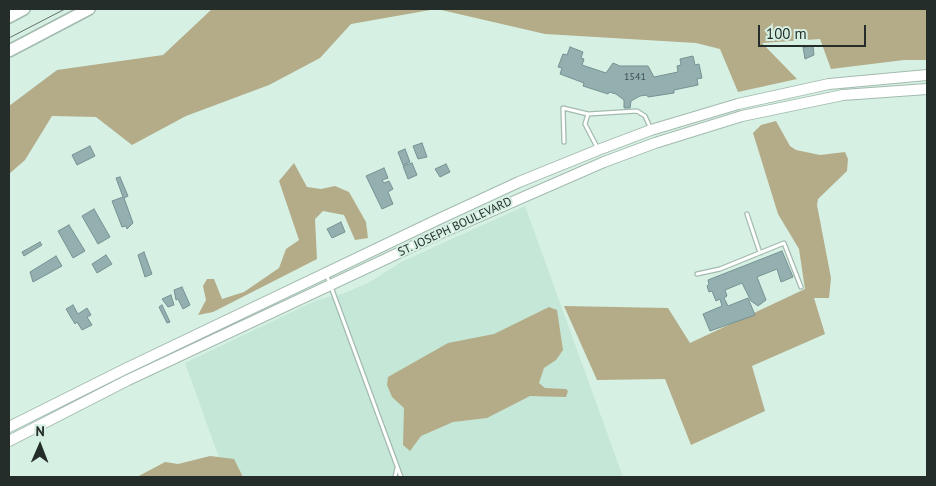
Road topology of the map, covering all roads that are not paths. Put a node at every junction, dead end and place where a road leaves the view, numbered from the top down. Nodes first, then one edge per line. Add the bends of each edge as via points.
1 (24, 9) edge
2 (89, 9) edge
3 (9, 17) edge
4 (9, 51) edge
5 (927, 75) edge
6 (927, 89) edge
7 (588, 114) junction
8 (651, 130) junction
9 (564, 142) dead end
10 (598, 150) junction
11 (604, 162) junction
12 (747, 214) dead end
13 (430, 224) junction
14 (436, 235) junction
15 (760, 252) junction
16 (325, 273) junction
17 (697, 274) dead end
18 (330, 285) junction
19 (801, 287) dead end
20 (123, 370) junction
21 (128, 380) junction
22 (11, 426) edge
23 (19, 436) junction
24 (9, 441) edge
25 (397, 467) junction
26 (395, 477) edge
27 (401, 477) edge

1 - 3 highway
2 - 4 highway
5 - 8 main road, ST. JOSEPH BOULEVARD via 829,84 738,104
6 - 11 main road, ST. JOSEPH BOULEVARD via 843,95 742,116
7 - 8 lane via 637,111 645,116
7 - 9 lane via 563,108
7 - 10 lane via 586,124
8 - 10 main road, ST. JOSEPH BOULEVARD
10 - 11 main road
10 - 13 main road, ST. JOSEPH BOULEVARD via 519,182
11 - 14 main road, ST. JOSEPH BOULEVARD
12 - 15 lane
13 - 14 main road
13 - 16 main road, ST. JOSEPH BOULEVARD
14 - 18 main road, ST. JOSEPH BOULEVARD
15 - 17 lane via 720,269
15 - 19 lane via 784,243
16 - 18 lane
16 - 20 main road, ST. JOSEPH BOULEVARD
18 - 21 main road, ST. JOSEPH BOULEVARD
18 - 25 lane
20 - 21 main road
20 - 22 main road, ST. JOSEPH BOULEVARD
21 - 23 main road, ST. JOSEPH BOULEVARD
22 - 23 main road
23 - 24 main road, ST. JOSEPH BOULEVARD
25 - 26 lane
25 - 27 lane

